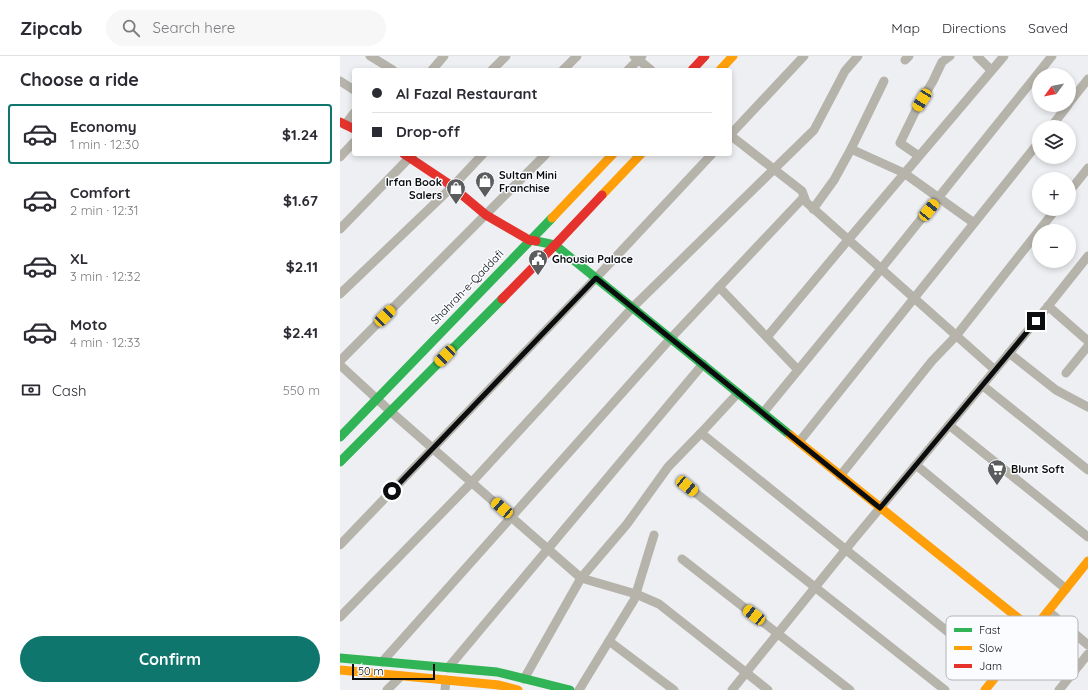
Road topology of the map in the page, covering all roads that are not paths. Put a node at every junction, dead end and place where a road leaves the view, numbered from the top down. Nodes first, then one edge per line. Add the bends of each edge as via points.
1 (370, 56) edge
2 (444, 56) edge
3 (506, 56) edge
4 (577, 56) edge
5 (704, 56) edge
6 (733, 56) edge
7 (804, 56) edge
8 (858, 56) edge
9 (950, 56) edge
10 (977, 56) edge
11 (1004, 56) edge
12 (1052, 56) edge
13 (638, 57) edge
14 (390, 68) edge
15 (434, 68) edge
16 (494, 68) edge
17 (566, 68) edge
18 (630, 68) edge
19 (649, 68) edge
20 (694, 68) edge
21 (722, 68) edge
22 (992, 70) junction
23 (1088, 79) edge
24 (884, 81) dead end
25 (340, 82) edge
26 (352, 89) edge
27 (1076, 94) edge
28 (352, 115) edge
29 (343, 124) edge
30 (352, 129) edge
31 (732, 133) edge
32 (732, 137) edge
33 (352, 144) edge
34 (851, 149) junction
35 (1032, 151) edge
36 (408, 156) edge
37 (410, 156) edge
38 (481, 156) edge
39 (544, 156) edge
40 (611, 156) edge
41 (639, 156) edge
42 (710, 156) edge
43 (919, 156) junction
44 (340, 157) edge
45 (1088, 168) edge
46 (774, 170) junction
47 (904, 173) junction
48 (1076, 183) edge
49 (452, 187) junction
50 (804, 197) junction
51 (938, 198) junction
52 (813, 209) junction
53 (486, 215) junction
54 (1050, 216) edge
55 (974, 223) junction
56 (340, 228) edge
57 (529, 240) junction
58 (848, 240) junction
59 (555, 245) junction
60 (1088, 256) edge
61 (881, 269) junction
62 (596, 278) junction
63 (720, 287) junction
64 (340, 294) edge
65 (914, 298) junction
66 (1048, 306) junction
67 (633, 307) junction
68 (956, 336) junction
69 (768, 337) junction
70 (671, 338) junction
71 (1088, 341) edge
72 (1088, 346) edge
73 (1009, 353) junction
74 (340, 361) edge
75 (703, 364) junction
76 (340, 365) edge
77 (798, 370) junction
78 (995, 370) junction
79 (1066, 373) dead end
80 (982, 385) junction
81 (738, 393) junction
82 (377, 399) junction
83 (1088, 407) edge
84 (390, 411) junction
85 (763, 413) junction
86 (949, 425) junction
87 (701, 433) junction
88 (340, 437) edge
89 (799, 442) junction
90 (433, 448) junction
91 (340, 462) edge
92 (916, 464) junction
93 (1088, 470) edge
94 (840, 476) junction
95 (472, 482) junction
96 (687, 486) dead end
97 (880, 508) junction
98 (512, 517) junction
99 (654, 535) dead end
100 (1088, 537) edge
101 (340, 545) edge
102 (548, 549) junction
103 (846, 550) junction
104 (682, 559) dead end
105 (1088, 561) edge
106 (581, 578) junction
107 (816, 587) junction
108 (1066, 589) junction
109 (636, 594) junction
110 (1048, 611) junction
111 (1015, 616) edge
112 (1044, 616) edge
113 (1054, 616) edge
114 (340, 617) edge
115 (946, 631) edge
116 (778, 633) junction
117 (1078, 636) edge
118 (609, 641) junction
119 (1088, 645) edge
120 (1088, 654) edge
121 (340, 658) edge
122 (382, 662) junction
123 (1078, 666) edge
124 (448, 668) junction
125 (342, 672) edge
126 (746, 673) junction
127 (401, 676) junction
128 (524, 679) junction
129 (446, 680) junction
130 (993, 680) edge
131 (1067, 680) edge
132 (387, 690) edge
133 (445, 690) edge
134 (518, 690) edge
135 (570, 690) edge
136 (579, 690) edge
137 (674, 690) edge
138 (732, 690) edge
139 (768, 690) edge
140 (850, 690) edge
141 (945, 690) edge
142 (985, 690) edge
143 (1059, 690) edge

1 - 14 street
2 - 15 street
3 - 16 street
4 - 17 street
5 - 20 main road
6 - 21 main road
7 - 31 street
8 - 46 street via 844,71 814,130
9 - 43 street via 942,62 900,143
10 - 22 street
11 - 22 street
12 - 51 street
13 - 18 street
13 - 19 street
22 - 43 street
23 - 27 street
24 - 34 street
25 - 26 street
28 - 29 street
29 - 30 main road
32 - 46 street
33 - 44 street
34 - 47 street
34 - 52 street via 834,180
35 - 55 street
36 - 56 street
37 - 49 main road
38 - 49 street
39 - 53 street
40 - 57 main road, Shahrah-e-Qaddafi
41 - 59 main road
42 - 62 street
43 - 47 street
45 - 48 street
46 - 50 street via 802,191
46 - 67 street
47 - 51 street
47 - 58 street
49 - 53 main road
49 - 64 street
50 - 52 street
50 - 63 street
51 - 55 street
51 - 61 street
52 - 58 street
53 - 57 main road
53 - 74 street
54 - 68 street
55 - 65 street
57 - 59 main road
57 - 82 main road, Shahrah-e-Qaddafi
58 - 61 street
58 - 69 street
59 - 62 main road
59 - 84 main road
60 - 66 street
61 - 65 street
61 - 77 street
62 - 67 main road
62 - 90 street
63 - 69 street
63 - 70 street
65 - 68 street
65 - 89 street
66 - 71 street
66 - 73 street
67 - 70 main road
67 - 95 street
68 - 78 street
68 - 94 street via 932,361
69 - 77 street
70 - 75 main road
70 - 98 street
72 - 79 street
73 - 78 street
73 - 83 street via 1056,390
75 - 81 main road
75 - 102 street
76 - 82 street
77 - 85 street
78 - 80 street
80 - 86 street
80 - 93 street
81 - 85 main road
81 - 87 street
82 - 84 street
82 - 88 main road, Shahrah-e-Qaddafi
84 - 90 street
84 - 91 main road
85 - 89 main road
86 - 92 street
86 - 100 street
87 - 103 street
87 - 106 street via 668,467 627,524
89 - 94 main road
90 - 95 street
90 - 101 street
92 - 97 street
92 - 108 street
94 - 97 main road
95 - 98 street
95 - 114 street
96 - 107 street
97 - 103 street
97 - 111 main road
98 - 102 street
98 - 122 street
99 - 109 street
102 - 106 street
102 - 124 street
103 - 107 street
103 - 115 street
104 - 116 street
105 - 108 main road
106 - 109 street
106 - 128 street
107 - 116 street
107 - 141 street
108 - 110 main road
109 - 118 street
109 - 126 street via 659,604
110 - 112 main road
110 - 113 street
116 - 126 street
116 - 140 street
117 - 119 street
118 - 136 street
118 - 137 street
120 - 123 street
121 - 122 main road
122 - 124 main road
124 - 128 main road via 497,672
125 - 127 main road
126 - 138 street
126 - 139 street
127 - 129 main road
127 - 132 street
128 - 135 main road
129 - 133 street
129 - 134 main road via 498,685
130 - 142 main road
131 - 143 street

